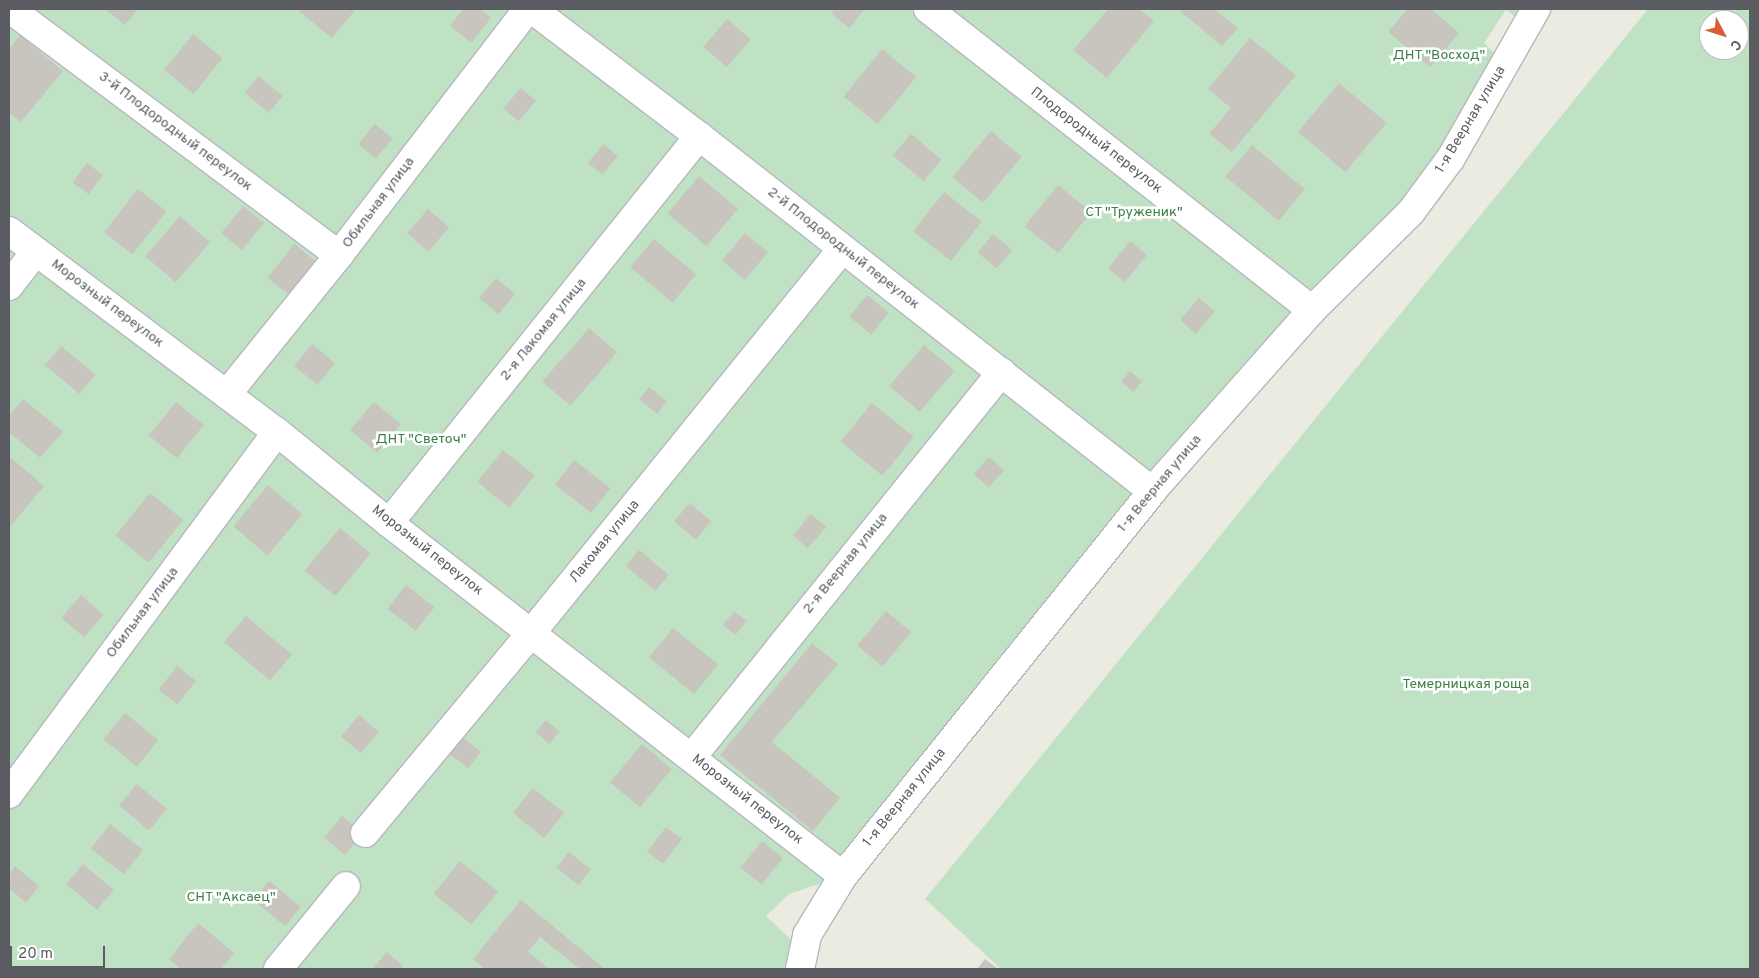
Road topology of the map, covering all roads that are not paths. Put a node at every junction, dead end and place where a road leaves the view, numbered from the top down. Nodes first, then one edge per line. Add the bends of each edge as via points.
1 (10, 9) edge
2 (528, 9) edge
3 (532, 9) edge
4 (928, 9) edge
5 (1536, 9) edge
6 (699, 136) junction
7 (9, 231) edge
8 (842, 248) junction
9 (36, 251) junction
10 (339, 255) junction
11 (9, 286) edge
12 (1312, 310) junction
13 (1001, 372) junction
14 (226, 394) junction
15 (277, 432) junction
16 (1152, 492) junction
17 (390, 523) junction
18 (532, 632) junction
19 (692, 757) junction
20 (9, 794) edge
21 (365, 833) dead end
22 (843, 876) junction
23 (346, 886) dead end
24 (278, 969) edge
25 (800, 969) edge

1 - 10 street, 3-й Плодородный переулок
2 - 10 street, Обильная улица
3 - 6 street, 2-й Плодородный переулок
4 - 12 street, Плодородный переулок
5 - 12 street, 1-я Веерная улица via 1451,158 1411,212
6 - 8 street, 2-й Плодородный переулок
6 - 17 street, 2-я Лакомая улица
7 - 9 street, Морозный переулок
8 - 13 street, 2-й Плодородный переулок
8 - 18 street, Лакомая улица
9 - 11 street
9 - 14 street, Морозный переулок
10 - 14 street, Обильная улица
12 - 16 street, 1-я Веерная улица
13 - 16 street, 2-й Плодородный переулок
13 - 19 street, 2-я Веерная улица
14 - 15 street, Морозный переулок
15 - 17 street, Морозный переулок
15 - 20 street, Обильная улица
16 - 22 street, 1-я Веерная улица
17 - 18 street, Морозный переулок
18 - 19 street, Морозный переулок
18 - 21 street, Лакомая улица
19 - 22 street, Морозный переулок
22 - 25 street, 1-я Веерная улица via 807,936
23 - 24 street

